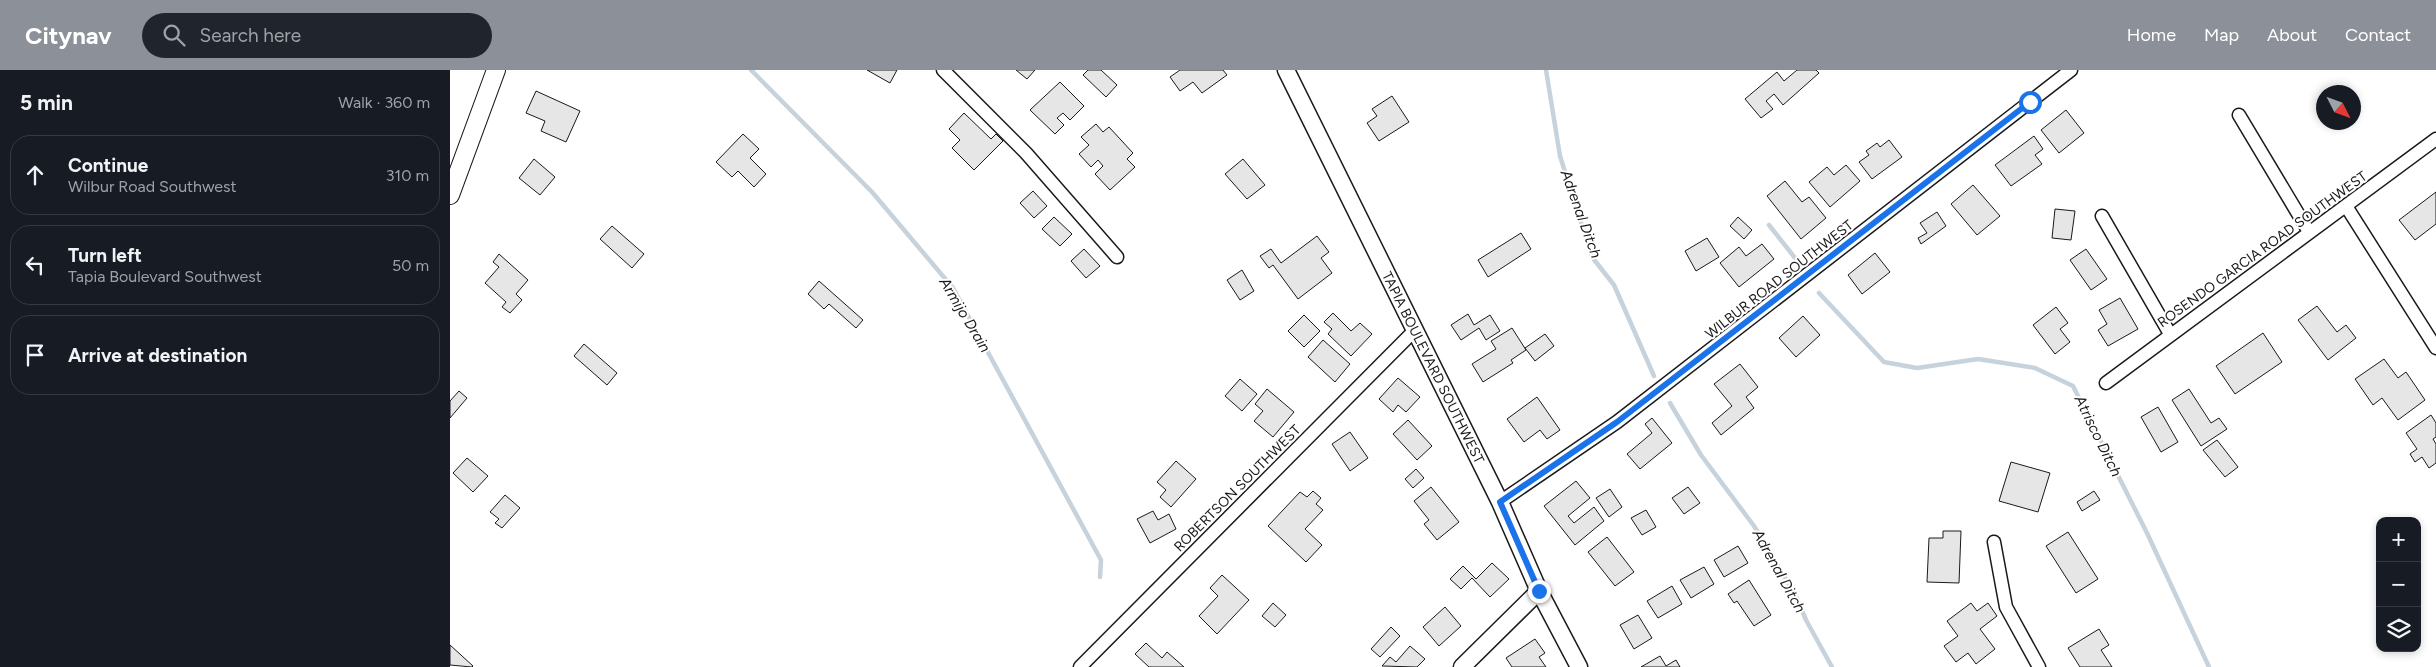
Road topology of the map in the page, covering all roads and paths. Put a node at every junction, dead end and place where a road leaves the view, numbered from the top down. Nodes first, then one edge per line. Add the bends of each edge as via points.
1 (496, 70) edge
2 (943, 70) edge
3 (1286, 70) edge
4 (2071, 70) edge
5 (2239, 115) dead end
6 (2436, 139) edge
7 (450, 195) edge
8 (2346, 206) junction
9 (2102, 216) dead end
10 (2309, 232) junction
11 (1117, 257) dead end
12 (1415, 330) junction
13 (2170, 334) junction
14 (2436, 348) edge
15 (2106, 383) dead end
16 (1500, 502) junction
17 (1994, 542) dead end
18 (1539, 591) junction
19 (1080, 667) edge
20 (1462, 667) edge
21 (1579, 667) edge
22 (2039, 667) edge

1 - 7 main road
2 - 11 street via 1026,153
3 - 12 street, TAPIA BOULEVARD SOUTHWEST
4 - 16 street, WILBUR ROAD SOUTHWEST via 1617,422
5 - 10 street
6 - 8 street, ROSENDO GARCIA ROAD SOUTHWEST
8 - 10 street, ROSENDO GARCIA ROAD SOUTHWEST
8 - 14 street
9 - 13 street
10 - 13 street, ROSENDO GARCIA ROAD SOUTHWEST
12 - 16 street, TAPIA BOULEVARD SOUTHWEST
12 - 19 street, ROBERTSON SOUTHWEST
13 - 15 street, ROSENDO GARCIA ROAD SOUTHWEST
16 - 18 street, TAPIA BOULEVARD SOUTHWEST
17 - 22 street via 2006,607
18 - 20 street
18 - 21 street, TAPIA BOULEVARD SOUTHWEST

